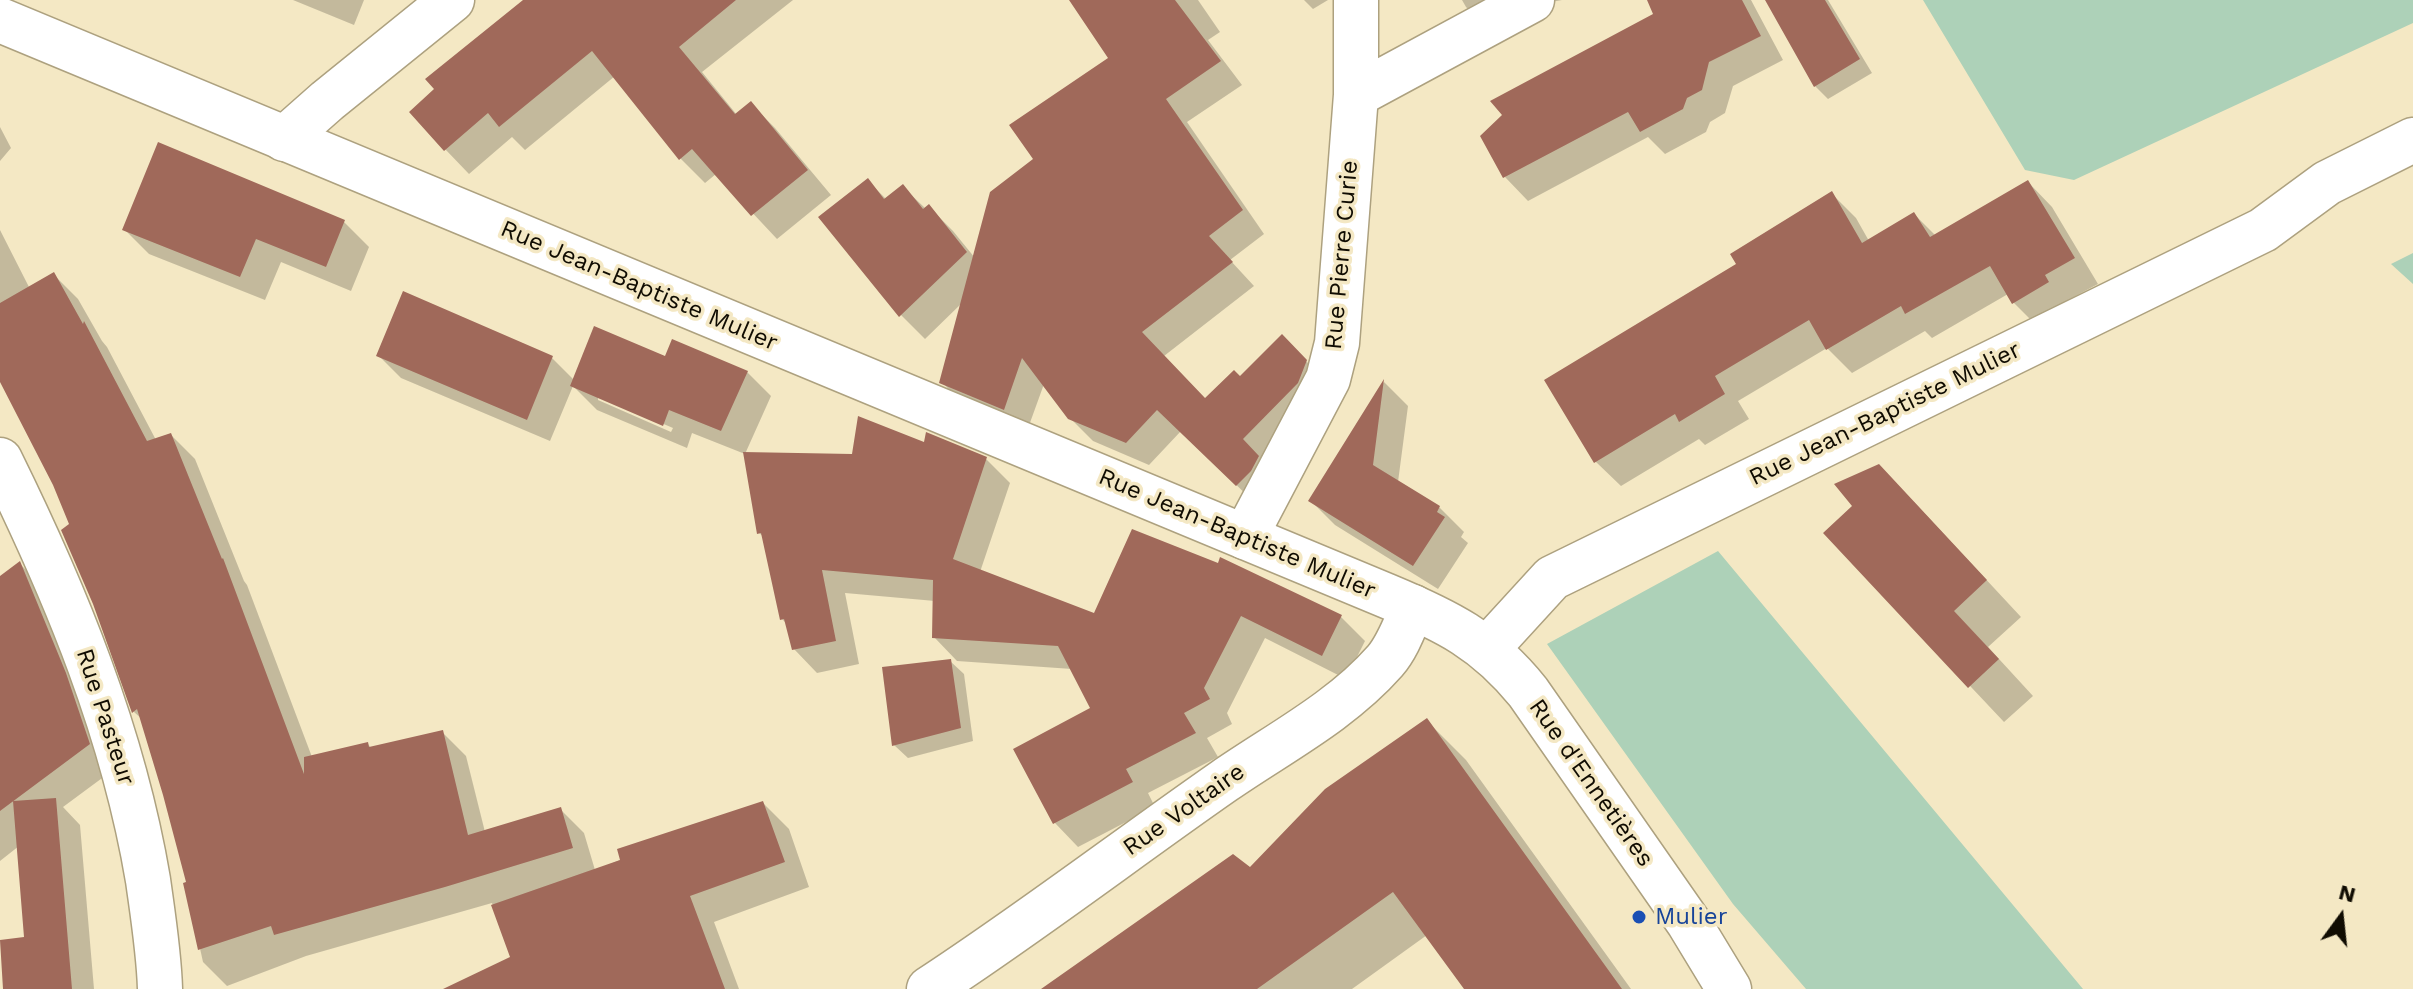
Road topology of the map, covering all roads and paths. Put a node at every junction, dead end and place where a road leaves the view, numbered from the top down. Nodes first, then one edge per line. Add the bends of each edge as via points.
1 (452, 0) edge
2 (1356, 0) edge
3 (1532, 0) edge
4 (0, 20) edge
5 (1356, 95) junction
6 (284, 139) junction
7 (2413, 140) edge
8 (0, 460) edge
9 (1245, 537) junction
10 (1413, 607) junction
11 (1487, 649) junction
12 (1689, 923) junction
13 (160, 989) edge
14 (929, 989) edge
15 (1729, 989) edge
16 (1746, 989) edge

1 - 6 street
2 - 5 street, Rue Pierre Curie
3 - 5 street
4 - 6 street, Rue Jean-Baptiste Mulier
5 - 9 street, Rue Pierre Curie via 1337,343 1328,379
6 - 9 street, Rue Jean-Baptiste Mulier
7 - 11 street, Rue Jean-Baptiste Mulier via 2327,183 2263,230 1552,578
8 - 13 street, Rue Pasteur via 69,611 125,770 152,905
9 - 10 street, Rue Jean-Baptiste Mulier
10 - 11 street, Rue Jean-Baptiste Mulier
10 - 14 street, Rue Voltaire via 1387,658 1355,691
11 - 12 street, Rue d'Ennetières via 1528,692
12 - 15 street, Rue d'Ennetières
12 - 16 street, Rue d'Ennetières

